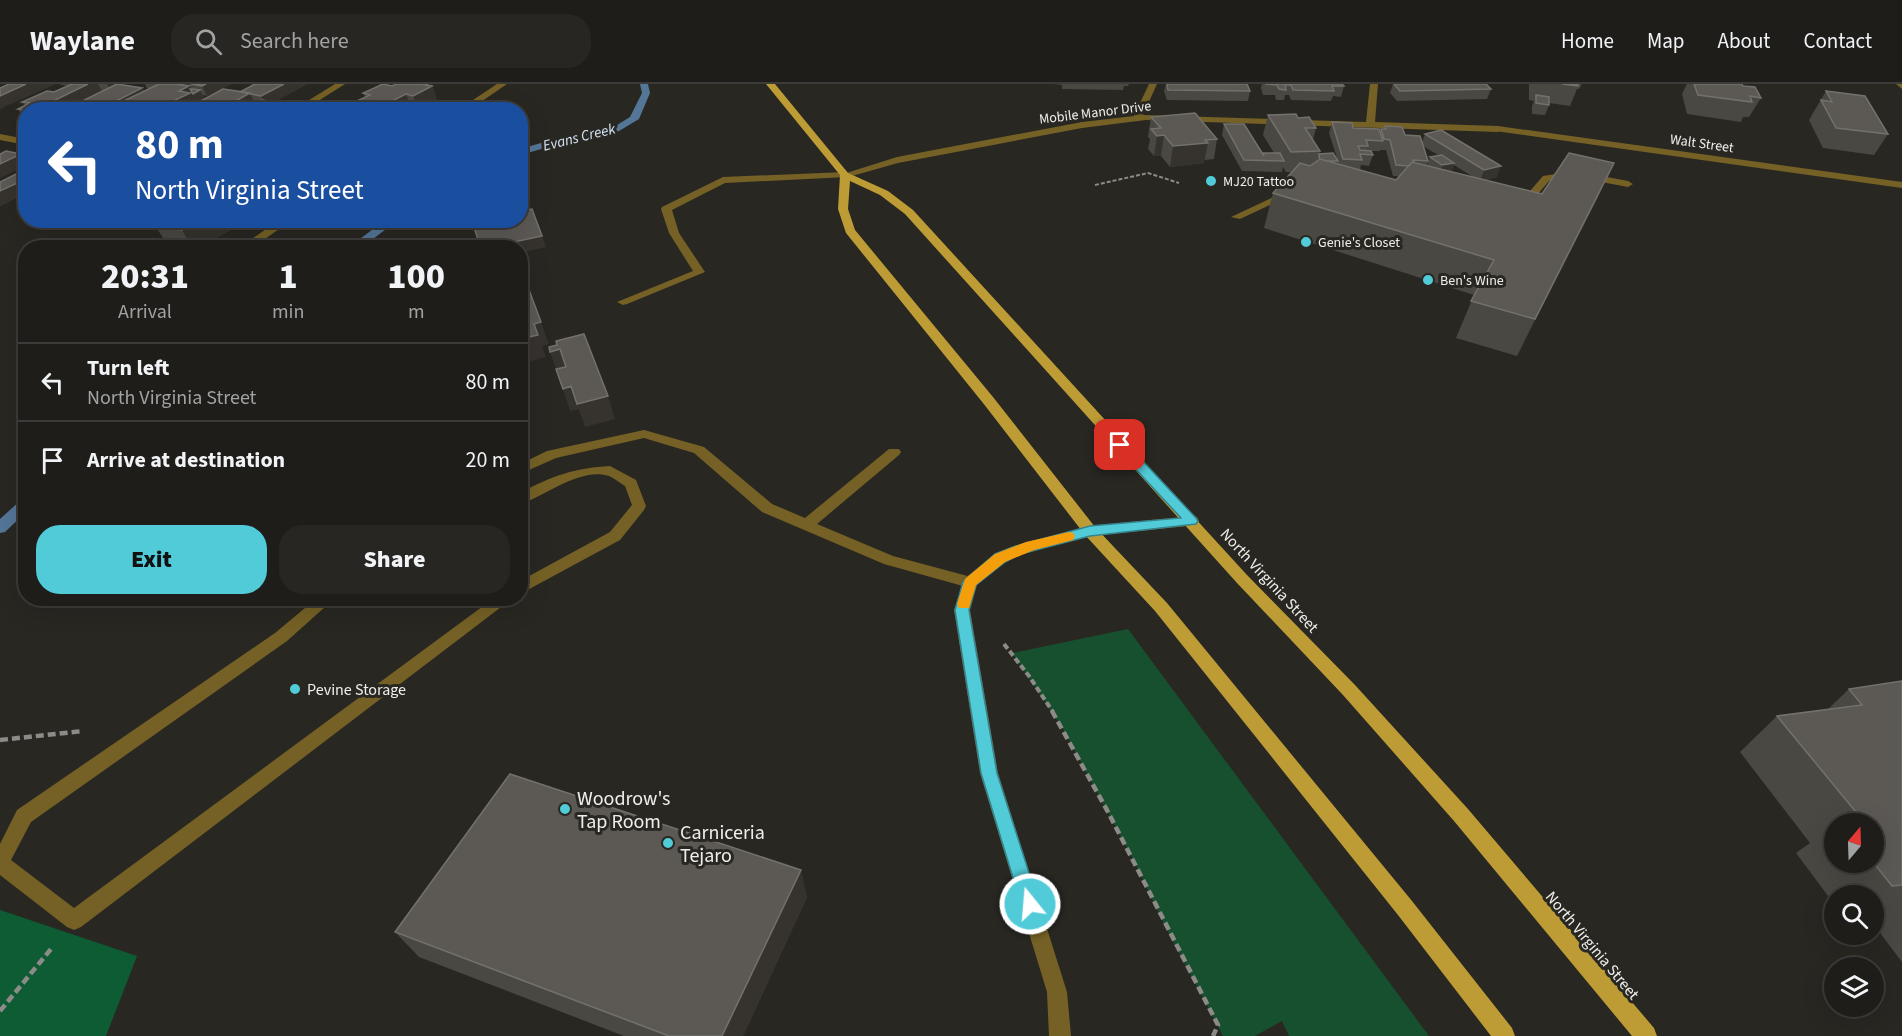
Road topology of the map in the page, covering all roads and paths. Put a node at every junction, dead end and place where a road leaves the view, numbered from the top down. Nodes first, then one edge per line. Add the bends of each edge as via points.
1 (341, 84) edge
2 (503, 84) edge
3 (770, 84) edge
4 (1153, 84) edge
5 (1374, 84) edge
6 (311, 102) edge
7 (475, 102) edge
8 (1137, 118) junction
9 (1370, 123) junction
10 (1497, 129) joint
11 (0, 137) edge
12 (18, 140) edge
13 (845, 175) junction
14 (1179, 183) dead end
15 (1628, 184) dead end
16 (1095, 185) dead end
17 (1902, 185) edge
18 (1301, 189) edge
19 (1506, 210) edge
20 (1236, 217) dead end
21 (275, 228) edge
22 (256, 240) edge
23 (622, 302) dead end
24 (894, 452) dead end
25 (528, 466) edge
26 (528, 495) edge
27 (1192, 521) junction
28 (806, 525) junction
29 (1090, 531) junction
30 (970, 582) junction
31 (528, 584) edge
32 (318, 606) edge
33 (495, 606) edge
34 (1000, 640) dead end
35 (89, 730) dead end
36 (0, 740) edge
37 (74, 920) junction
38 (0, 1011) edge
39 (1060, 1036) edge
40 (1213, 1036) edge
41 (1504, 1036) edge
42 (1646, 1036) edge

1 - 6 street
2 - 7 street
3 - 13 main road, North Virginia Street
4 - 8 street
5 - 9 street
8 - 9 street, Mobile Manor Drive
8 - 13 street, Mobile Manor Drive via 1082,124 897,160
9 - 10 street, Mobile Manor Drive
10 - 17 street, Walt Street
11 - 12 street
13 - 23 street, Mobile Manor Drive via 723,180 666,208 674,233 699,272
13 - 27 main road, North Virginia Street via 884,193 909,212
13 - 29 main road via 843,209 850,231
14 - 16 path via 1148,173
15 - 19 street via 1575,174 1546,178 1518,211
18 - 20 street
21 - 22 street
24 - 28 street
25 - 28 street via 552,454 644,434 699,450 767,508
26 - 31 street via 583,472 610,471 631,483 639,507 615,536
27 - 29 street
27 - 42 main road, North Virginia Street via 1461,815
28 - 30 street via 889,560
29 - 30 street via 1016,550
29 - 41 main road via 1161,607
30 - 39 street via 962,610 989,773 1057,992
32 - 37 street via 281,637 24,816 0,863
33 - 37 street
34 - 40 path via 1062,727 1218,1024
35 - 36 path
37 - 38 path

